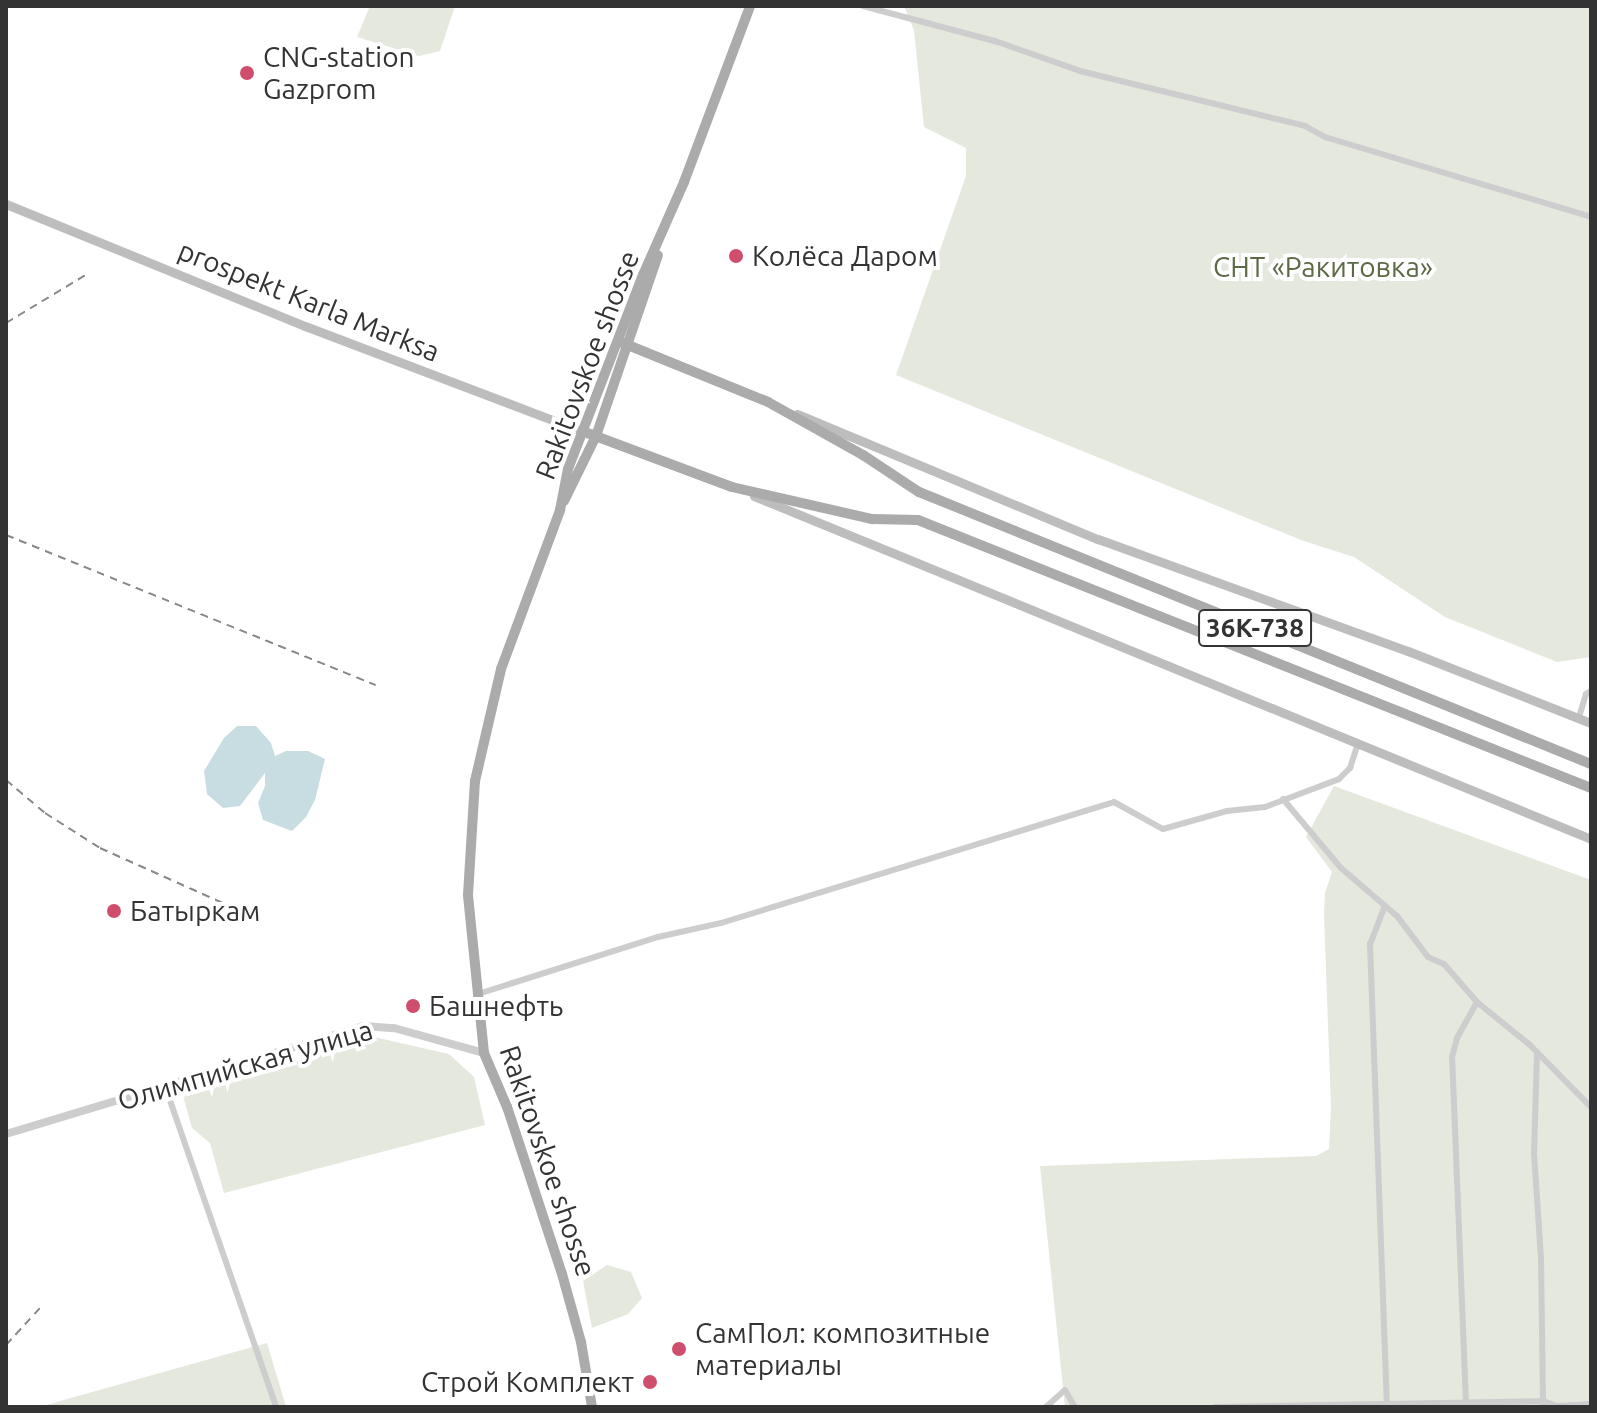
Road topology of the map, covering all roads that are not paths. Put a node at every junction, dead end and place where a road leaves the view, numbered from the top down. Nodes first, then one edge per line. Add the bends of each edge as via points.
1 (750, 6) edge
2 (863, 6) edge
3 (6, 204) edge
4 (1591, 217) edge
5 (662, 238) junction
6 (618, 341) junction
7 (629, 346) junction
8 (768, 402) junction
9 (582, 431) junction
10 (596, 436) junction
11 (732, 487) junction
12 (560, 510) junction
13 (1591, 691) edge
14 (1579, 717) junction
15 (1591, 723) edge
16 (1358, 743) junction
17 (1591, 764) edge
18 (1591, 788) edge
19 (1283, 799) junction
20 (1591, 839) edge
21 (1384, 908) junction
22 (478, 994) junction
23 (1477, 1002) junction
24 (484, 1053) junction
25 (1537, 1053) junction
26 (165, 1086) junction
27 (1591, 1107) edge
28 (6, 1134) edge
29 (1387, 1403) junction
30 (1466, 1403) junction
31 (1543, 1404) edge
32 (1591, 1404) edge
33 (276, 1407) edge
34 (592, 1407) edge
35 (1046, 1407) edge
36 (1075, 1407) edge
37 (1215, 1407) edge

1 - 5 main road, Rakitovskoe shosse
2 - 4 street via 995,41 1080,71 1305,126 1325,137
3 - 9 main road, prospekt Karla Marksa
5 - 6 main road, Rakitovskoe shosse
5 - 7 main road, Rakitovskoe shosse
6 - 7 main road, 36К-738
6 - 9 main road, Rakitovskoe shosse
7 - 8 main road, 36К-738
7 - 10 main road, Rakitovskoe shosse
8 - 14 main road via 1098,539
8 - 17 main road, 36К-738 via 919,492
9 - 10 main road, prospekt Karla Marksa
9 - 12 main road, Rakitovskoe shosse
10 - 11 main road, 36К-738
10 - 12 main road, Rakitovskoe shosse
11 - 16 main road
11 - 18 main road, 36К-738 via 872,519 918,520
12 - 22 main road, Rakitovskoe shosse via 501,669 475,781 468,895
13 - 14 street
14 - 15 main road
16 - 19 street via 1350,768 1339,779
16 - 20 main road
19 - 21 street via 1341,868
19 - 22 street via 1163,829 1114,802
21 - 23 street
21 - 29 street via 1370,944
22 - 24 main road, Rakitovskoe shosse
23 - 25 street
23 - 30 street via 1452,1057
24 - 26 street, Олимпийская улица via 394,1028 363,1026
24 - 34 main road, Rakitovskoe shosse via 562,1274
25 - 27 street
25 - 31 street via 1534,1153
26 - 28 street, Олимпийская улица
26 - 33 street
29 - 30 street
29 - 37 street
30 - 31 street
31 - 32 street
35 - 36 street via 1065,1390

